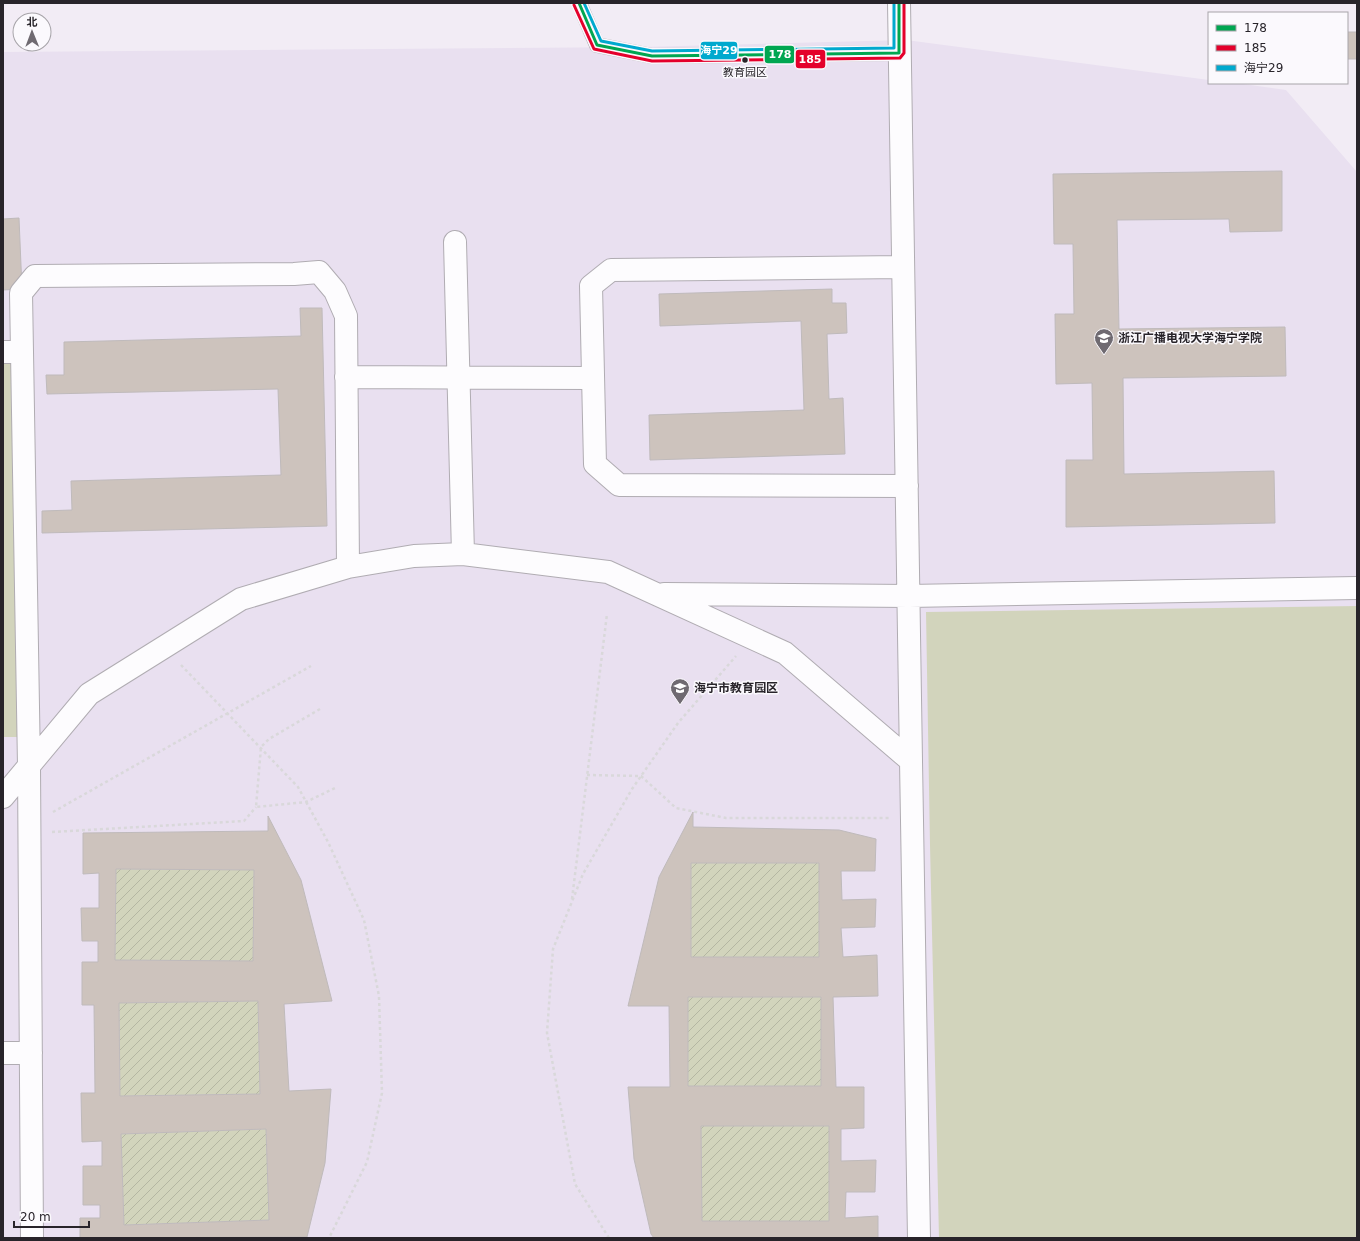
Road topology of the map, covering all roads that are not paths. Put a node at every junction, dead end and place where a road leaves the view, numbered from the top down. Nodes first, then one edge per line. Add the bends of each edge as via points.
1 (579, 3) edge
2 (898, 3) edge
3 (899, 53) junction
4 (455, 242) dead end
5 (903, 267) junction
6 (12, 352) edge
7 (346, 377) junction
8 (593, 378) junction
9 (907, 486) junction
10 (463, 554) junction
11 (348, 567) junction
12 (1357, 588) edge
13 (656, 594) junction
14 (908, 596) junction
15 (911, 761) junction
16 (29, 766) junction
17 (3, 797) edge
18 (3, 1053) edge
19 (31, 1053) junction
20 (32, 1238) edge
21 (919, 1238) edge

1 - 3 lane via 597,45 652,56
2 - 3 street
3 - 5 street
4 - 10 street
5 - 8 street via 611,270 591,286
5 - 9 street
6 - 7 street via 21,293 35,276 318,272 335,291 346,316
6 - 16 street
7 - 8 street
7 - 11 street
8 - 9 street via 595,464 619,485
9 - 14 street
10 - 11 street via 414,556
10 - 13 street via 608,572
11 - 16 street via 240,599 89,694
12 - 14 street
13 - 14 street
13 - 15 street via 785,653
14 - 15 street
15 - 21 street
16 - 17 street
16 - 19 street
18 - 19 street
19 - 20 street

